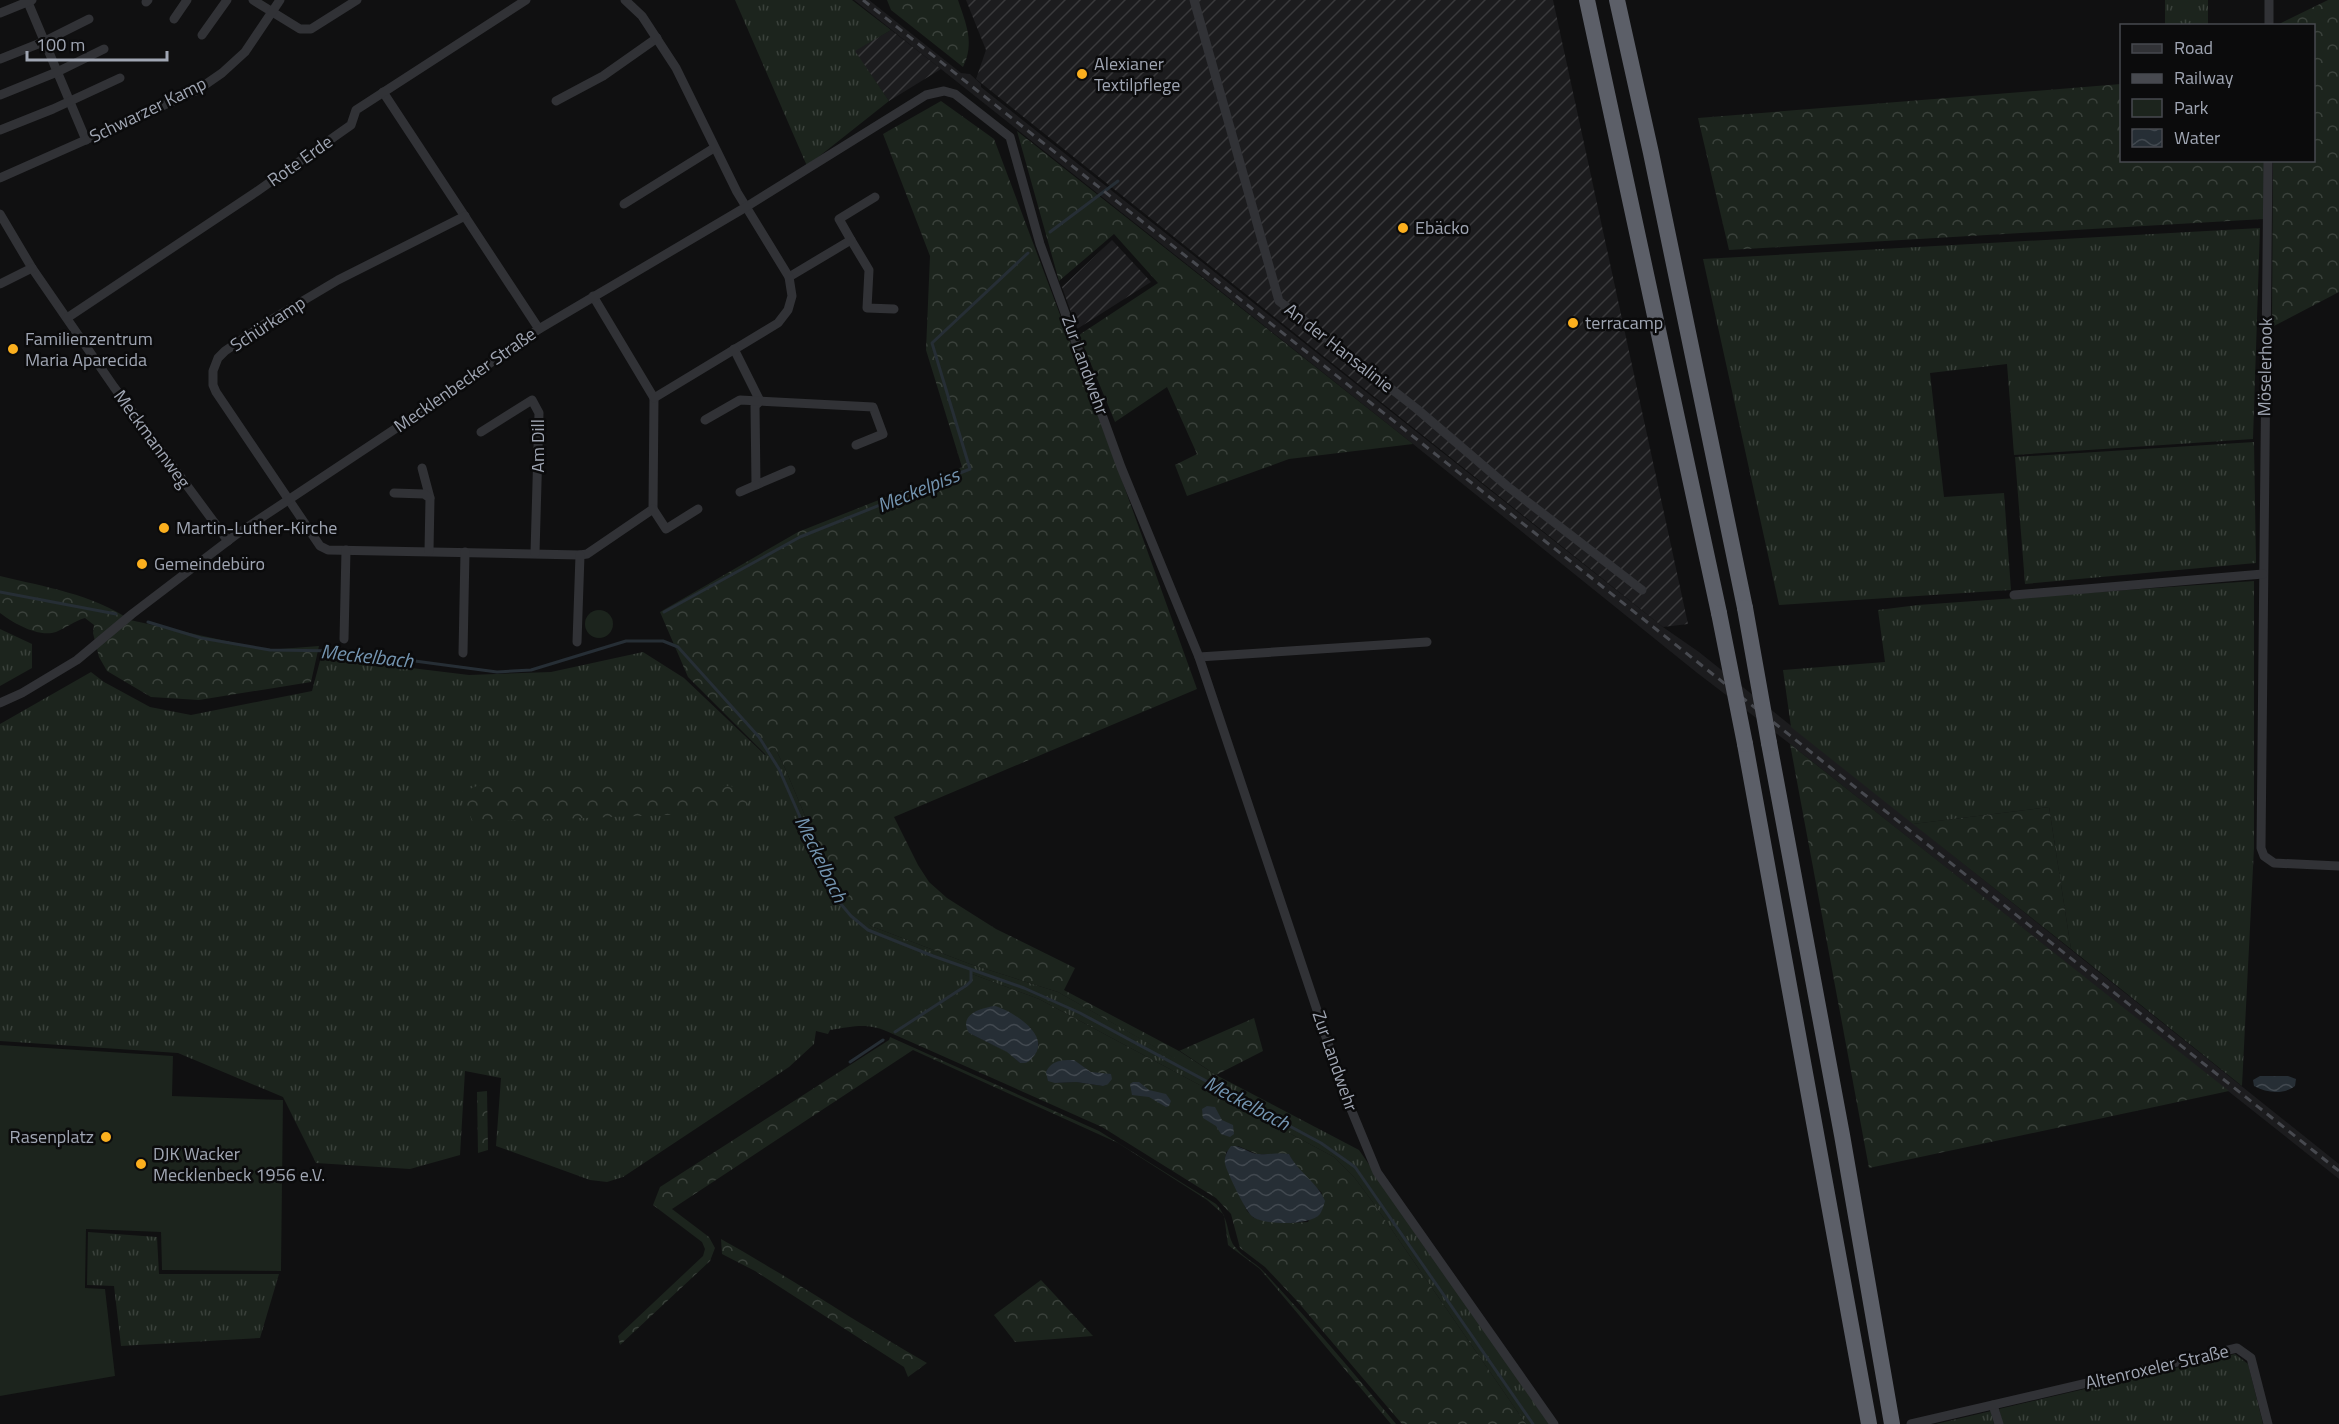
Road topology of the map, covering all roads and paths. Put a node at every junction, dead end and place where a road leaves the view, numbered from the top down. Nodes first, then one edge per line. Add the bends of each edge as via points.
1 (187, 0) edge
2 (227, 0) edge
3 (253, 0) edge
4 (280, 0) edge
5 (357, 0) edge
6 (526, 0) edge
7 (625, 0) edge
8 (1194, 0) edge
9 (1587, 0) edge
10 (1617, 0) edge
11 (2270, 0) edge
12 (29, 3) edge
13 (272, 12) junction
14 (0, 13) edge
15 (89, 19) dead end
16 (174, 19) dead end
17 (2269, 24) edge
18 (202, 35) dead end
19 (657, 38) junction
20 (44, 42) junction
21 (104, 49) dead end
22 (0, 59) edge
23 (57, 72) junction
24 (120, 78) dead end
25 (382, 92) junction
26 (951, 92) joint
27 (0, 95) edge
28 (69, 101) junction
29 (556, 101) dead end
30 (0, 130) edge
31 (86, 140) junction
32 (714, 148) junction
33 (2268, 162) edge
34 (0, 178) edge
35 (875, 197) dead end
36 (624, 204) dead end
37 (746, 207) junction
38 (0, 214) edge
39 (465, 216) junction
40 (851, 240) junction
41 (32, 268) junction
42 (789, 278) junction
43 (0, 284) edge
44 (593, 296) junction
45 (894, 309) dead end
46 (67, 318) junction
47 (539, 328) junction
48 (734, 349) junction
49 (654, 398) junction
50 (760, 401) junction
51 (705, 420) dead end
52 (481, 432) dead end
53 (856, 445) dead end
54 (422, 468) dead end
55 (791, 470) dead end
56 (756, 485) junction
57 (740, 492) dead end
58 (394, 493) dead end
59 (430, 498) junction
60 (287, 499) junction
61 (653, 508) junction
62 (698, 509) dead end
63 (228, 541) junction
64 (346, 550) junction
65 (429, 552) junction
66 (465, 552) junction
67 (535, 553) junction
68 (580, 555) junction
69 (2263, 574) junction
70 (1642, 590) dead end
71 (2014, 595) dead end
72 (344, 639) dead end
73 (577, 642) dead end
74 (1427, 642) dead end
75 (463, 653) dead end
76 (1199, 657) junction
77 (0, 702) edge
78 (2339, 866) edge
79 (1994, 1405) junction
80 (1554, 1424) edge
81 (1869, 1424) edge
82 (1892, 1424) edge
83 (1911, 1424) edge
84 (1998, 1424) edge
85 (2268, 1424) edge

1 - 16 street
2 - 18 street
3 - 13 street
4 - 13 street, Schwarzer Kamp
5 - 13 street via 311,29 300,28
6 - 25 street, Rote Erde
7 - 19 street
8 - 70 street, An der Hansalinie via 1280,301
9 - 81 highway, bridge via 1719,613
10 - 82 highway, bridge via 1745,608
11 - 17 street
12 - 14 street
12 - 20 street
13 - 31 street, Schwarzer Kamp via 245,52 196,91
15 - 20 street
19 - 29 street via 603,76
19 - 32 street via 676,68
20 - 22 street
20 - 23 street
21 - 23 street
23 - 27 street
23 - 28 street
24 - 28 street
25 - 39 street
25 - 46 street, Rote Erde via 356,110 351,125
26 - 37 street, Mecklenbecker Straße via 926,95
26 - 76 street, Zur Landwehr via 1010,137 1048,266 1121,467
28 - 30 street
28 - 31 street
31 - 34 street, Schwarzer Kamp
32 - 36 street
32 - 37 street
33 - 69 street, Möselerhook
35 - 40 street via 838,219
37 - 42 street
37 - 44 street, Mecklenbecker Straße
38 - 41 street, Meckmannweg
39 - 47 street
39 - 60 street, Schürkamp via 338,280 269,321 218,358 213,386
40 - 42 street
40 - 45 street via 869,270 867,308
41 - 43 street
41 - 46 street, Meckmannweg
42 - 48 street via 792,296 788,310 778,322
44 - 47 street, Mecklenbecker Straße
44 - 49 street
46 - 63 street, Meckmannweg
47 - 60 street, Mecklenbecker Straße
48 - 49 street
48 - 50 street
49 - 61 street
50 - 51 street via 740,400
50 - 53 street via 873,407 883,434
50 - 56 street via 755,406
52 - 67 street, Am Dill via 532,400 539,412
54 - 59 street
55 - 56 street
56 - 57 street
58 - 59 street via 424,494
59 - 65 street
60 - 63 street, Mecklenbecker Straße
60 - 64 street via 320,546
61 - 62 street via 666,529
61 - 68 street
63 - 77 street, Mecklenbecker Straße via 76,660
64 - 65 street
64 - 72 street
65 - 66 street
66 - 67 street
66 - 75 street
67 - 68 street
68 - 73 street
69 - 71 street
69 - 78 street, Möselerhook via 2261,848 2274,863
74 - 76 street
76 - 80 street, Zur Landwehr via 1346,1096 1377,1172
79 - 83 street, Altenroxeler Straße
79 - 84 street
79 - 85 street, Altenroxeler Straße via 2237,1348 2251,1358

